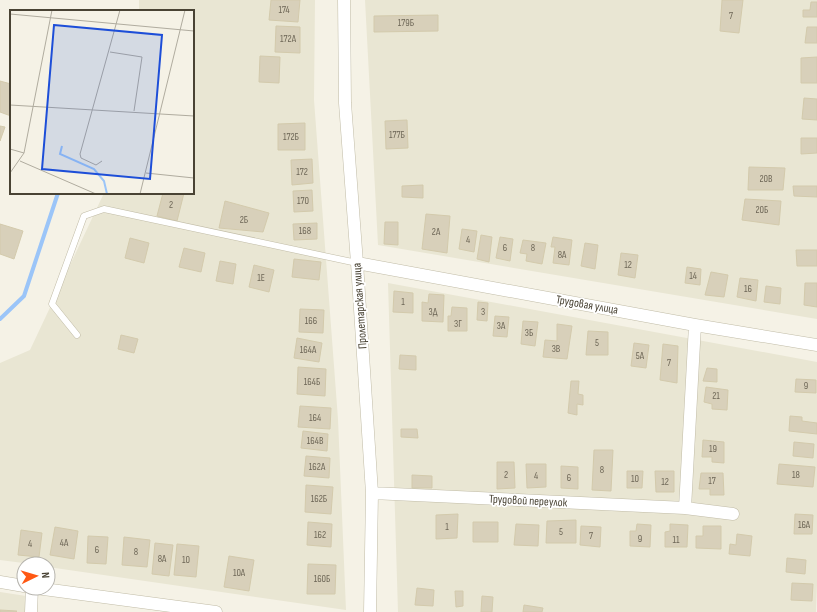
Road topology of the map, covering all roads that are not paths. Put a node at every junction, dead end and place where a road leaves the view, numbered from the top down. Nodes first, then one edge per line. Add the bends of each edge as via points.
1 (344, 0) edge
2 (357, 263) junction
3 (695, 325) junction
4 (77, 335) dead end
5 (817, 345) edge
6 (372, 493) junction
7 (685, 508) junction
8 (732, 514) dead end
9 (0, 582) edge
10 (16, 585) edge
11 (56, 591) edge
12 (32, 596) edge
13 (31, 612) edge
14 (216, 612) edge
15 (370, 612) edge

1 - 2 street, Пролетарская улица via 345,103
2 - 3 street, Трудовая улица
2 - 4 lane via 104,209 84,216 52,304
2 - 6 street, Пролетарская улица
3 - 5 street, Трудовая улица
3 - 7 street
6 - 7 street, Трудовой переулок
6 - 15 street, Пролетарская улица
7 - 8 street, Трудовой переулок
9 - 10 street
11 - 14 street
12 - 13 street

